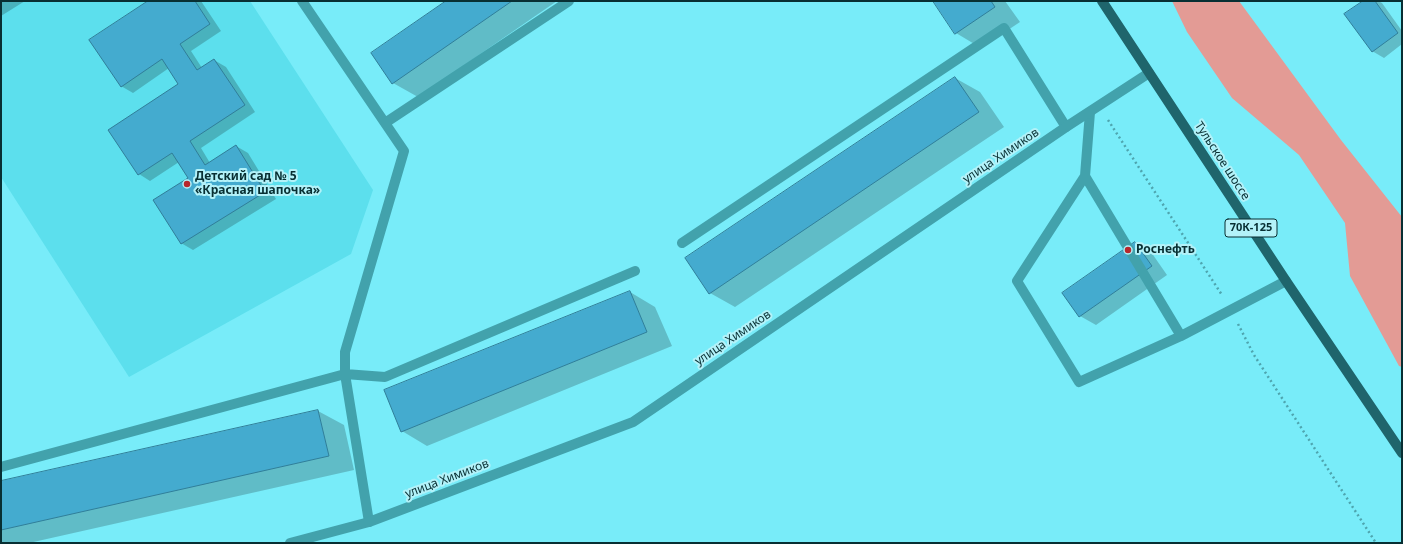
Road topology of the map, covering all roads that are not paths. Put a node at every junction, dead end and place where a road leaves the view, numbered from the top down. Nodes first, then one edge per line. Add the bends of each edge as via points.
1 (302, 1) edge
2 (569, 1) edge
3 (1102, 1) edge
4 (1149, 73) junction
5 (1090, 112) junction
6 (385, 123) junction
7 (1066, 127) junction
8 (1085, 176) junction
9 (682, 243) dead end
10 (635, 271) dead end
11 (1286, 281) junction
12 (1181, 336) junction
13 (345, 374) junction
14 (1402, 453) edge
15 (1, 467) edge
16 (369, 522) junction
17 (290, 543) edge

1 - 6 street
2 - 6 street
3 - 4 main road, Тульское шоссе / 70К-125
4 - 5 street, улица Химиков
4 - 11 main road, Тульское шоссе / 70К-125
5 - 7 street, улица Химиков
5 - 8 street
6 - 13 street via 404,151 344,352
7 - 9 street via 1004,28
7 - 16 street, улица Химиков via 633,422
8 - 12 street
8 - 12 street via 1017,281 1079,382
10 - 13 street via 385,377
11 - 12 street
11 - 14 main road, Тульское шоссе / 70К-125
13 - 15 street
13 - 16 street
16 - 17 street, улица Химиков

